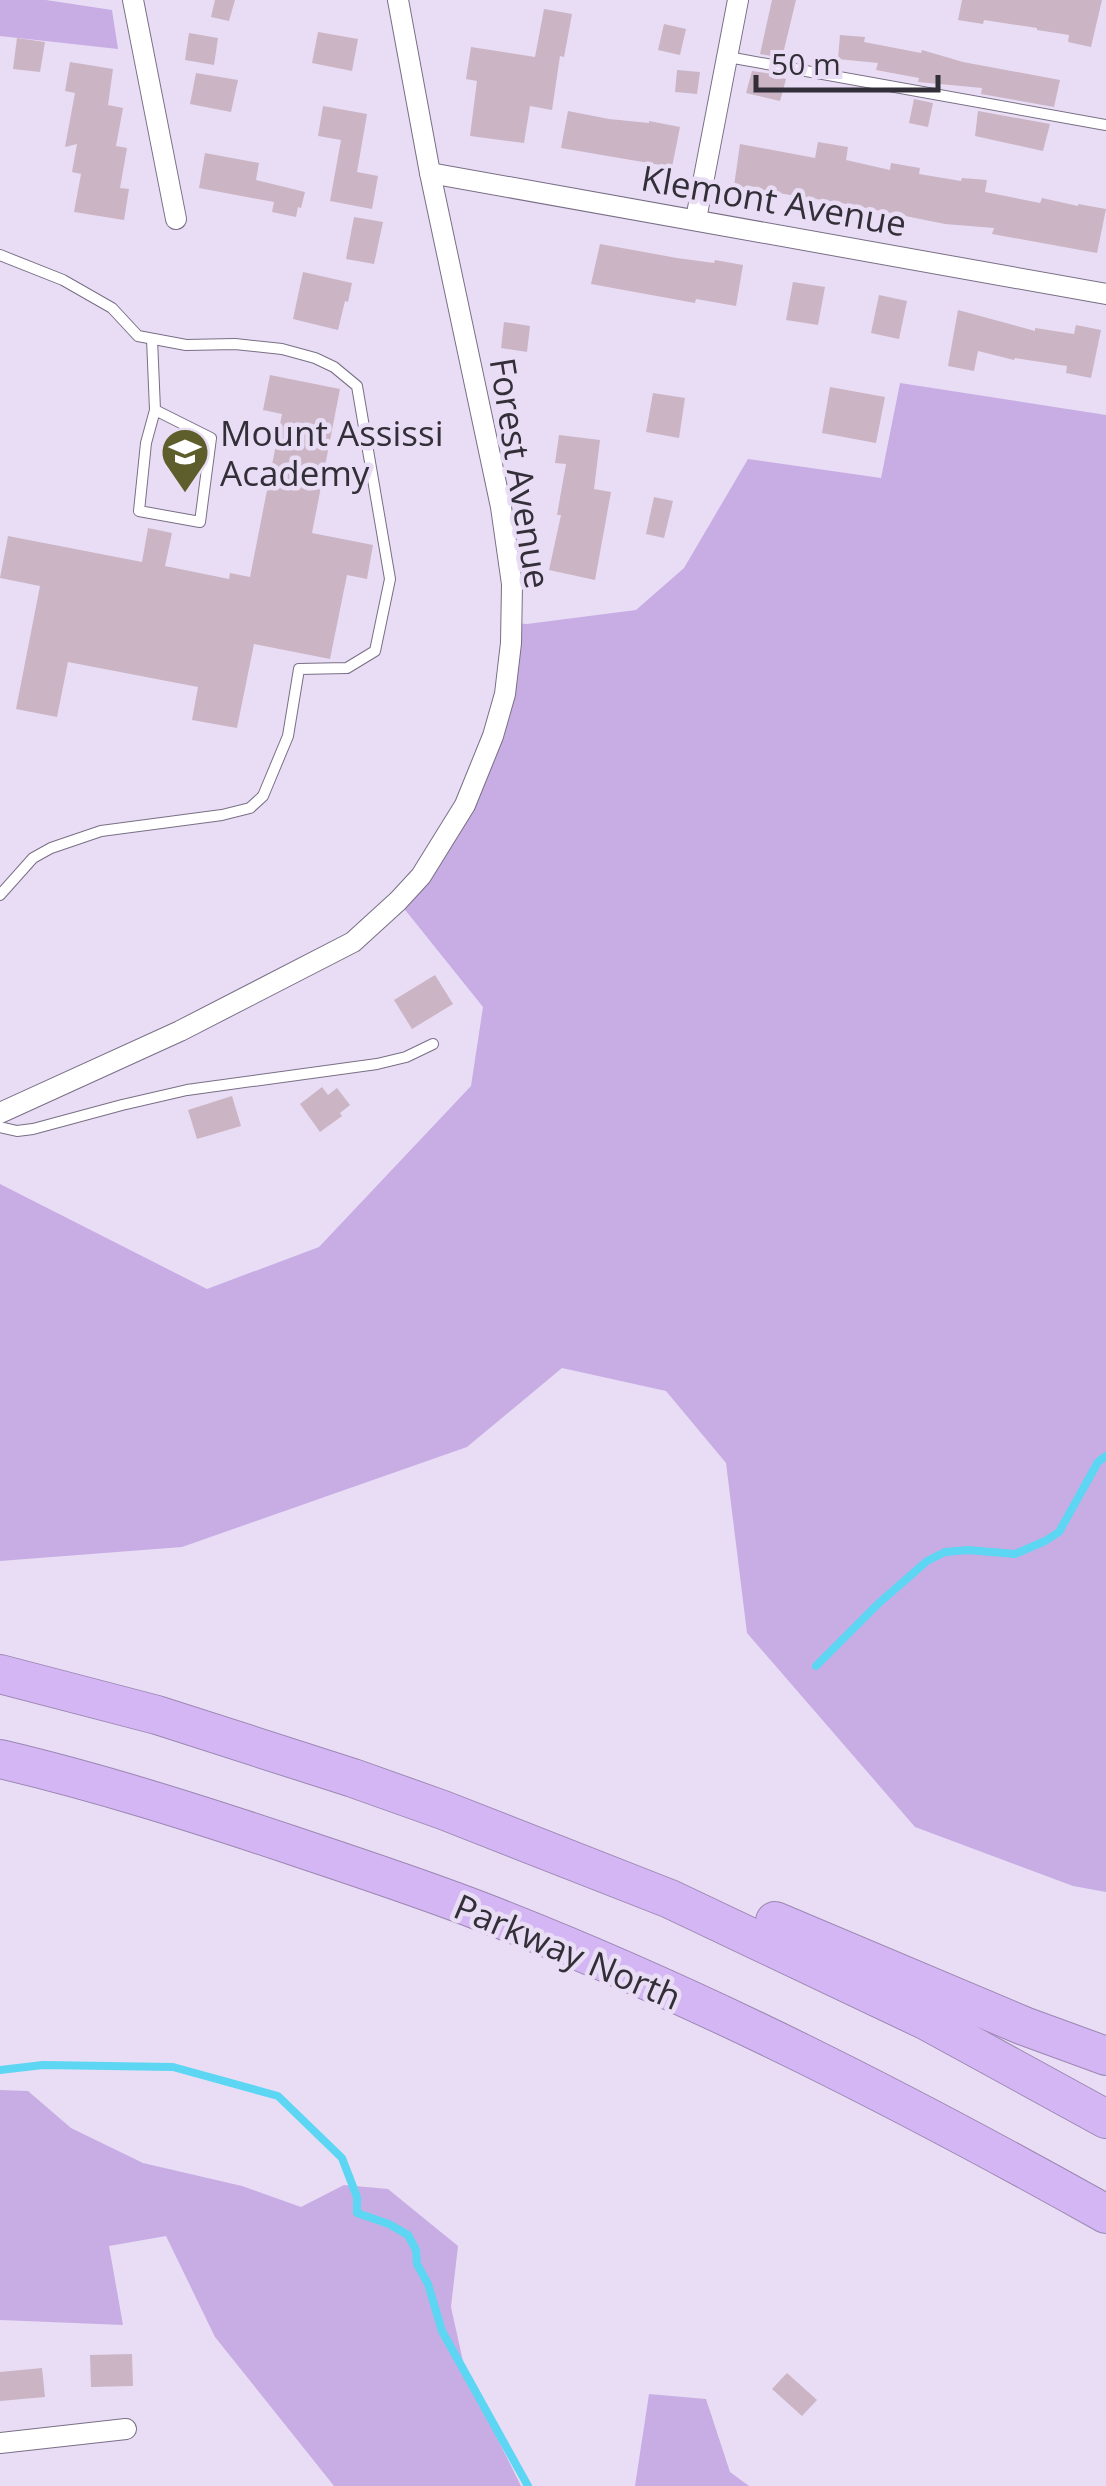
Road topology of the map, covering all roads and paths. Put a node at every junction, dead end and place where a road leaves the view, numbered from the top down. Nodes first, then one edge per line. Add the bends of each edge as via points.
1 (133, 0) edge
2 (398, 0) edge
3 (738, 0) edge
4 (727, 56) junction
5 (1106, 125) edge
6 (430, 173) junction
7 (696, 219) junction
8 (176, 220) dead end
9 (0, 254) edge
10 (1106, 294) edge
11 (152, 339) junction
12 (155, 410) junction
13 (0, 895) edge
14 (433, 1044) dead end
15 (0, 1113) edge
16 (0, 1127) edge
17 (0, 1674) edge
18 (257, 1748) junction
19 (0, 1759) edge
20 (1106, 2056) edge
21 (1106, 2119) edge
22 (1000, 2155) junction
23 (1106, 2214) edge
24 (1106, 2230) edge
25 (126, 2429) dead end
26 (0, 2443) edge

1 - 8 street
2 - 6 street, Forest Avenue
3 - 4 street
4 - 5 lane
4 - 7 street
6 - 7 street, Klemont Avenue
6 - 15 street, Forest Avenue via 502,507 512,584 505,694 465,805 421,876 352,942
7 - 10 street, Klemont Avenue
9 - 11 lane via 63,280 112,308 138,336
11 - 12 lane
11 - 13 lane via 282,349 334,366 357,386 390,579 375,651 346,668 299,669 288,736 263,796 250,808 101,831 32,858
12 - 12 lane via 211,438 200,522 140,511
14 - 16 lane via 377,1064 188,1090 33,1130
17 - 18 highway
18 - 20 highway via 452,1794 564,1832
18 - 21 highway via 443,1810 670,1899 927,2021
19 - 22 highway, Parkway North via 247,1830 485,1913 731,2020
22 - 23 highway, Parkway North
22 - 24 highway
25 - 26 street

